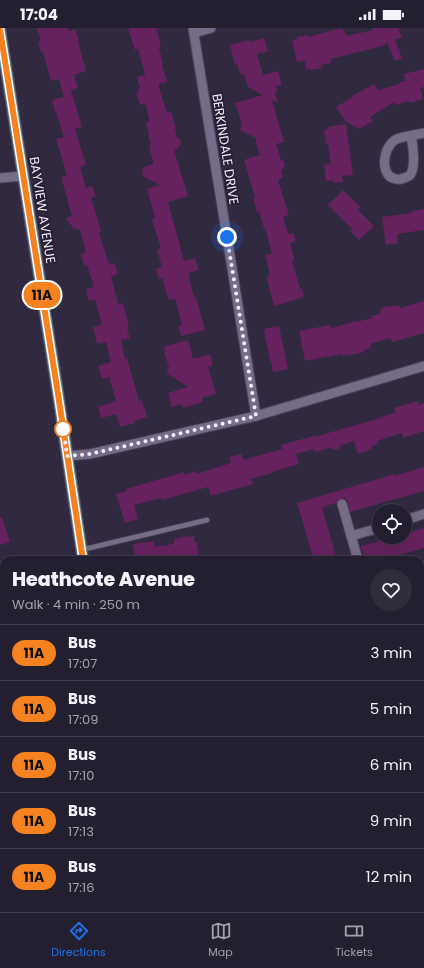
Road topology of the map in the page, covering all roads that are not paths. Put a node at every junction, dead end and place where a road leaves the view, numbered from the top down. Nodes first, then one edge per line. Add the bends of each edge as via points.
1 (211, 28) edge
2 (0, 30) edge
3 (194, 30) edge
4 (424, 133) edge
5 (411, 136) junction
6 (23, 176) junction
7 (0, 178) edge
8 (424, 366) edge
9 (256, 416) junction
10 (67, 456) junction
11 (342, 504) dead end
12 (424, 514) edge
13 (412, 518) edge
14 (207, 520) dead end
15 (372, 530) edge
16 (351, 536) junction
17 (82, 555) edge
18 (357, 556) edge

1 - 3 street
2 - 6 main road, BAYVIEW AVENUE
3 - 9 street, BERKINDALE DRIVE
4 - 5 street
5 - 5 street via 396,139 389,145 385,169 388,175 395,179 410,175 412,171 414,149
6 - 7 street
6 - 10 main road, BAYVIEW AVENUE
8 - 9 street
9 - 10 street via 90,454
10 - 17 main road, BAYVIEW AVENUE
11 - 16 street
12 - 13 street
14 - 17 lane
15 - 16 street
16 - 18 street

